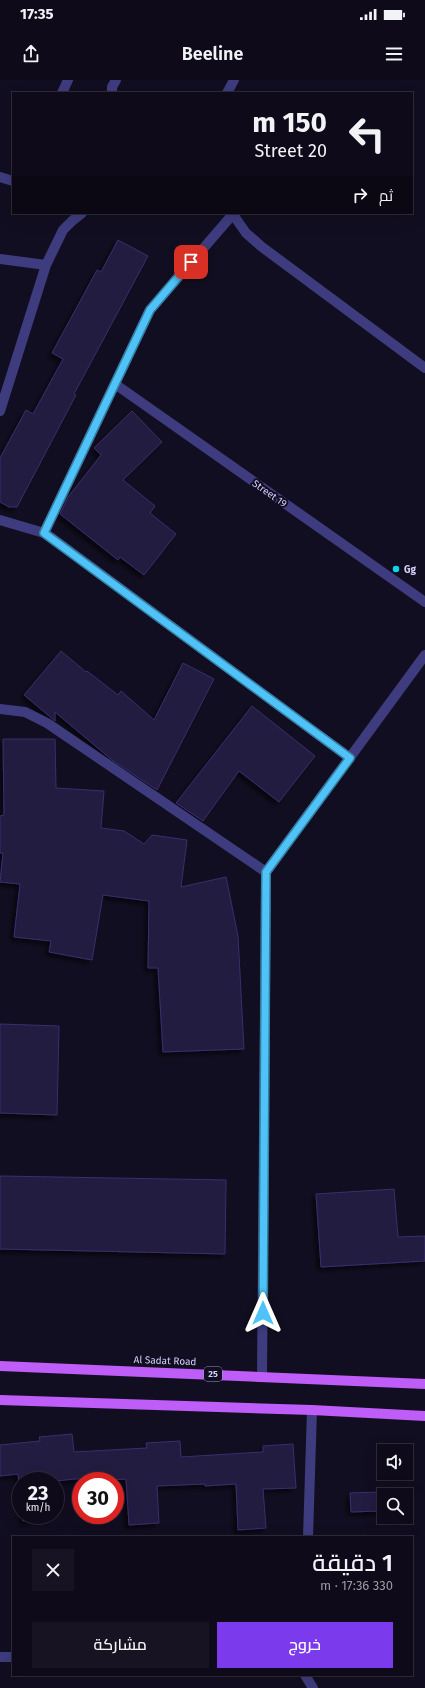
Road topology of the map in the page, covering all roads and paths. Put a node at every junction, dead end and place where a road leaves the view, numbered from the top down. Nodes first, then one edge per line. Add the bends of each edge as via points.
1 (68, 80) edge
2 (116, 80) edge
3 (234, 80) edge
4 (62, 92) edge
5 (112, 92) edge
6 (228, 92) edge
7 (0, 177) edge
8 (12, 181) edge
9 (81, 214) edge
10 (232, 214) edge
11 (0, 259) edge
12 (46, 265) junction
13 (425, 368) edge
14 (115, 384) junction
15 (0, 411) edge
16 (0, 520) edge
17 (44, 533) junction
18 (425, 602) edge
19 (425, 656) edge
20 (0, 709) edge
21 (350, 758) junction
22 (266, 872) junction
23 (0, 1366) edge
24 (262, 1376) junction
25 (425, 1384) edge
26 (0, 1400) edge
27 (312, 1410) junction
28 (425, 1416) edge
29 (308, 1536) edge
30 (0, 1657) edge
31 (12, 1657) edge
32 (306, 1676) edge
33 (313, 1688) edge

1 - 4 street
2 - 5 street
3 - 6 street
7 - 8 street
9 - 12 street via 63,230
10 - 13 street via 246,233 262,247
10 - 14 street via 150,310
11 - 12 street
12 - 15 street
14 - 17 street
14 - 18 street, Street 19
16 - 17 street
17 - 21 street
19 - 21 street
20 - 22 street via 25,712 47,722
21 - 22 street
22 - 24 street
23 - 24 main road, Al Sadat Road / 25
24 - 25 main road, Al Sadat Road / 25
26 - 27 main road
27 - 28 main road
27 - 29 street
30 - 31 street
32 - 33 street

